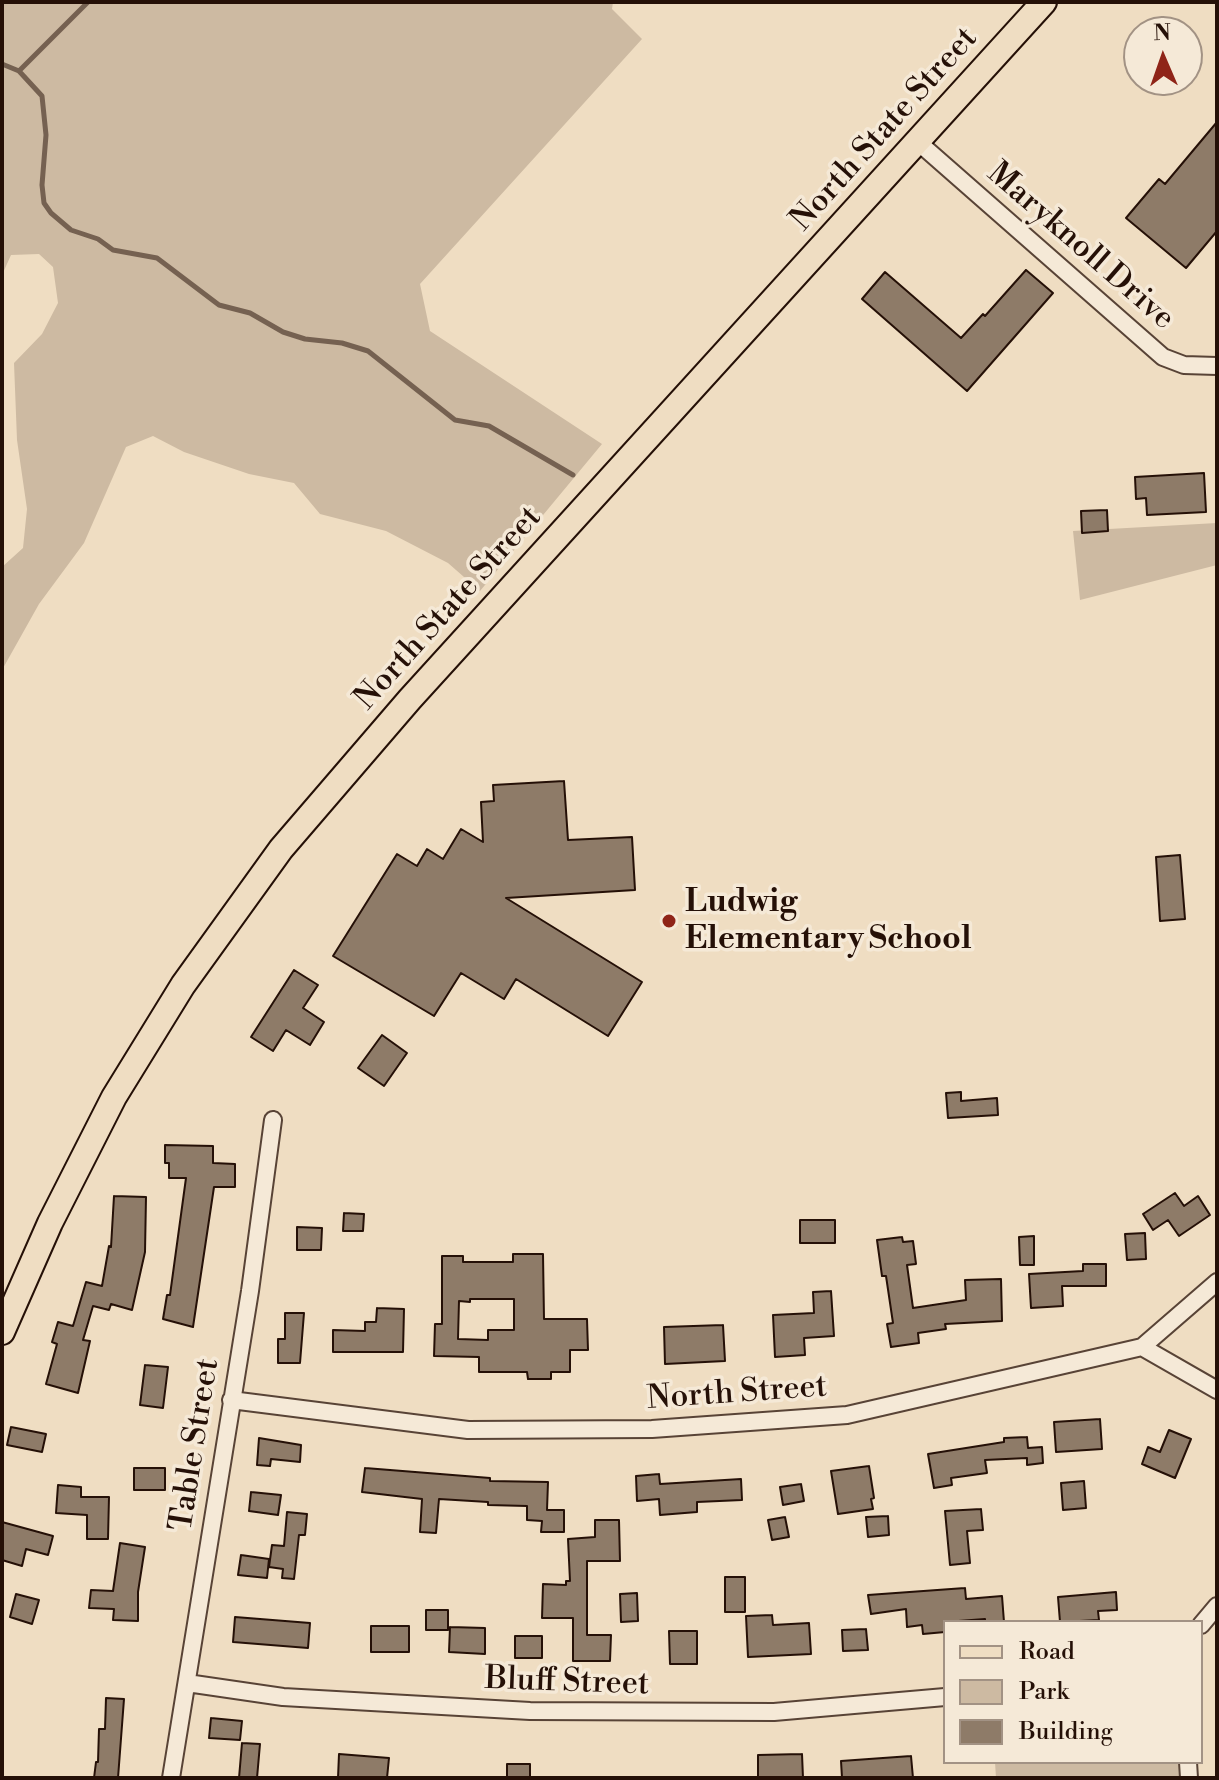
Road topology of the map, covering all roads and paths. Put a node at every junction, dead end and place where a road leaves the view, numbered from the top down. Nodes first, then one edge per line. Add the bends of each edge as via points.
1 (1044, 2) edge
2 (918, 142) junction
3 (1217, 366) edge
4 (273, 1120) dead end
5 (1217, 1282) edge
6 (2, 1332) edge
7 (1142, 1347) junction
8 (1217, 1390) edge
9 (231, 1400) junction
10 (1217, 1606) edge
11 (1203, 1623) edge
12 (187, 1683) junction
13 (943, 1697) edge
14 (171, 1778) edge

1 - 2 main road, North State Street
2 - 3 street, Maryknoll Drive via 1163,357 1184,365
2 - 6 main road, North State Street via 281,849 183,985 114,1097
4 - 9 street, Table Street
5 - 7 street, North Street
7 - 8 street
7 - 9 street, North Street via 847,1415 652,1429 468,1430
9 - 12 street, Table Street
10 - 11 street
12 - 13 street, Bluff Street via 283,1697 670,1714 774,1712
12 - 14 street, Table Street

